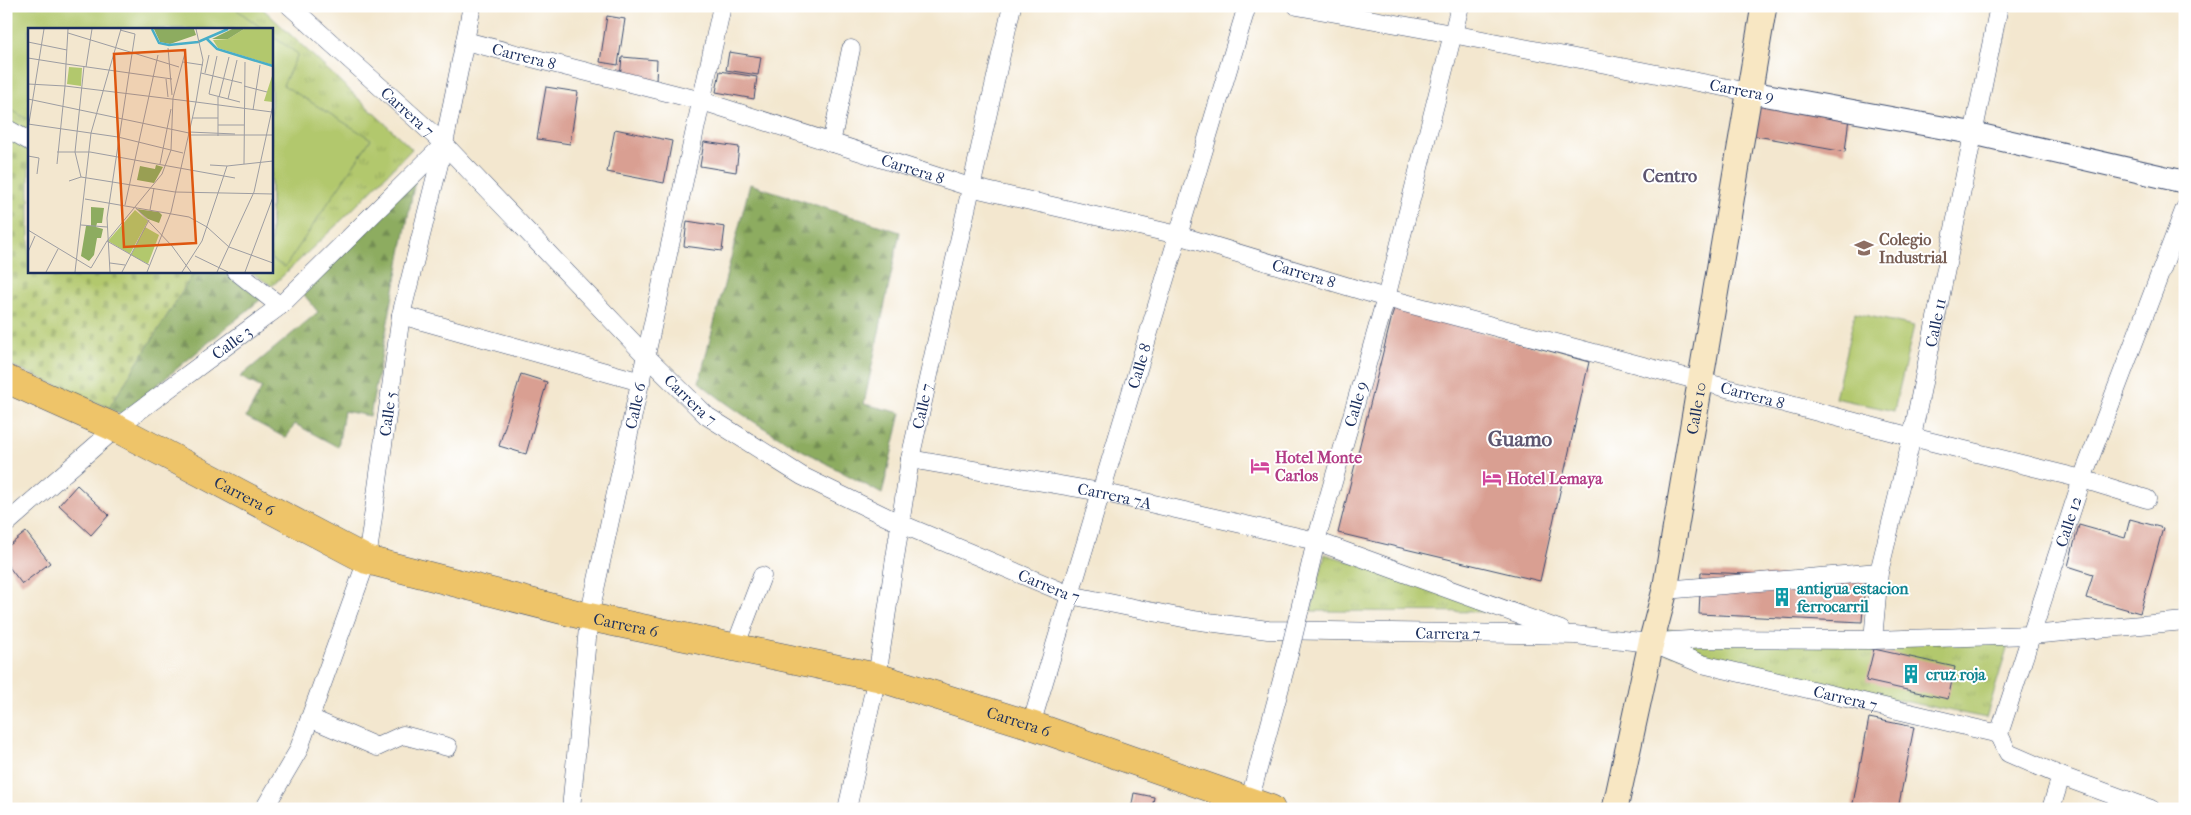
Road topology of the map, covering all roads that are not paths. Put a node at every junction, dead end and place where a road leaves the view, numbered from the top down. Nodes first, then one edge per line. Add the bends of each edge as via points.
1 (290, 6) edge
2 (472, 6) edge
3 (722, 6) edge
4 (1012, 6) edge
5 (1247, 6) edge
6 (1297, 6) edge
7 (1460, 6) edge
8 (1764, 6) edge
9 (1999, 6) edge
10 (1452, 34) junction
11 (465, 42) junction
12 (851, 49) dead end
13 (1749, 92) junction
14 (702, 101) junction
15 (6, 128) edge
16 (1972, 134) junction
17 (28, 140) edge
18 (831, 143) junction
19 (444, 144) junction
20 (2185, 182) edge
21 (970, 187) junction
22 (2185, 208) edge
23 (1178, 235) junction
24 (237, 272) edge
25 (1386, 298) junction
26 (280, 306) junction
27 (401, 315) junction
28 (645, 356) junction
29 (6, 379) edge
30 (1702, 380) junction
31 (641, 382) junction
32 (116, 428) junction
33 (1912, 437) junction
34 (910, 459) junction
35 (2082, 479) junction
36 (1100, 492) junction
37 (2147, 499) dead end
38 (899, 523) junction
39 (6, 524) edge
40 (1316, 541) junction
41 (367, 560) junction
42 (1879, 572) junction
43 (762, 576) dead end
44 (1665, 590) junction
45 (1070, 595) junction
46 (589, 617) junction
47 (2185, 622) edge
48 (1575, 635) junction
49 (2031, 635) junction
50 (1873, 640) junction
51 (1651, 643) junction
52 (735, 648) junction
53 (876, 677) junction
54 (310, 718) junction
55 (1031, 724) junction
56 (1999, 734) junction
57 (448, 747) dead end
58 (2062, 776) junction
59 (1250, 805) edge
60 (264, 809) edge
61 (571, 809) edge
62 (847, 809) edge
63 (1615, 809) edge
64 (2051, 809) edge
65 (2151, 809) edge

1 - 19 street, Carrera 7
2 - 11 street, Calle 5
3 - 14 street, Calle 6
4 - 21 street, Calle 7
5 - 23 street, Calle 8
6 - 10 street, Carrera 9
7 - 10 street, Calle 9
8 - 13 main road, Calle 10
9 - 16 street, Calle 11
10 - 13 street, Carrera 9
10 - 25 street, Calle 9
11 - 14 street, Carrera 8
11 - 19 street, Calle 5
12 - 18 street
13 - 16 street, Carrera 9
13 - 30 main road, Calle 10
14 - 18 street, Carrera 8
14 - 28 street, Calle 6
15 - 17 street
16 - 20 street, Carrera 9
16 - 33 street, Calle 11
18 - 21 street, Carrera 8
19 - 26 street, Calle 3
19 - 27 street, Calle 5
19 - 28 street, Carrera 7
21 - 23 street, Carrera 8
21 - 34 street, Calle 7
22 - 35 street, Calle 12
23 - 25 street, Carrera 8
23 - 36 street, Calle 8
24 - 26 street
25 - 30 street, Carrera 8
25 - 40 street, Calle 9
26 - 32 street, Calle 3
27 - 31 street
27 - 41 street, Calle 5
28 - 31 street, Calle 6
28 - 38 street, Carrera 7 via 707,416 802,476
29 - 32 main road, Carrera 6
30 - 33 street, Carrera 8
30 - 44 main road, Calle 10
31 - 46 street, Calle 6
32 - 39 street, Calle 3
32 - 41 main road, Carrera 6
33 - 35 street, Carrera 8
33 - 42 street, Calle 11
34 - 36 street, Carrera 7A
34 - 38 street, Calle 7
35 - 37 street, Carrera 8
35 - 49 street, Calle 12
36 - 40 street, Carrera 7A
36 - 45 street, Calle 8
38 - 45 street, Carrera 7
38 - 53 street, Calle 7
40 - 48 street, Carrera 7A
40 - 59 street, Calle 9, bridge
41 - 46 main road, Carrera 6
41 - 54 street, Calle 5
42 - 44 street
42 - 50 street, Calle 11
43 - 52 street
44 - 51 main road, Calle 10
45 - 48 street, Carrera 7 via 1193,620 1268,630
45 - 55 street, Calle 8
46 - 52 main road, Carrera 6
46 - 61 street, Calle 6
47 - 49 street
48 - 51 street, Carrera 7
49 - 50 street
49 - 56 street, Calle 12
50 - 51 street via 1706,639
51 - 56 street, Carrera 7 via 1702,664
51 - 63 main road, Calle 10
52 - 53 main road, Carrera 6
53 - 55 main road, Carrera 6
53 - 62 street, Calle 7
54 - 57 street via 376,747 403,735
54 - 60 street, Calle 5 via 298,751
55 - 59 main road, Carrera 6
56 - 58 street via 2008,753
58 - 64 street
58 - 65 street

